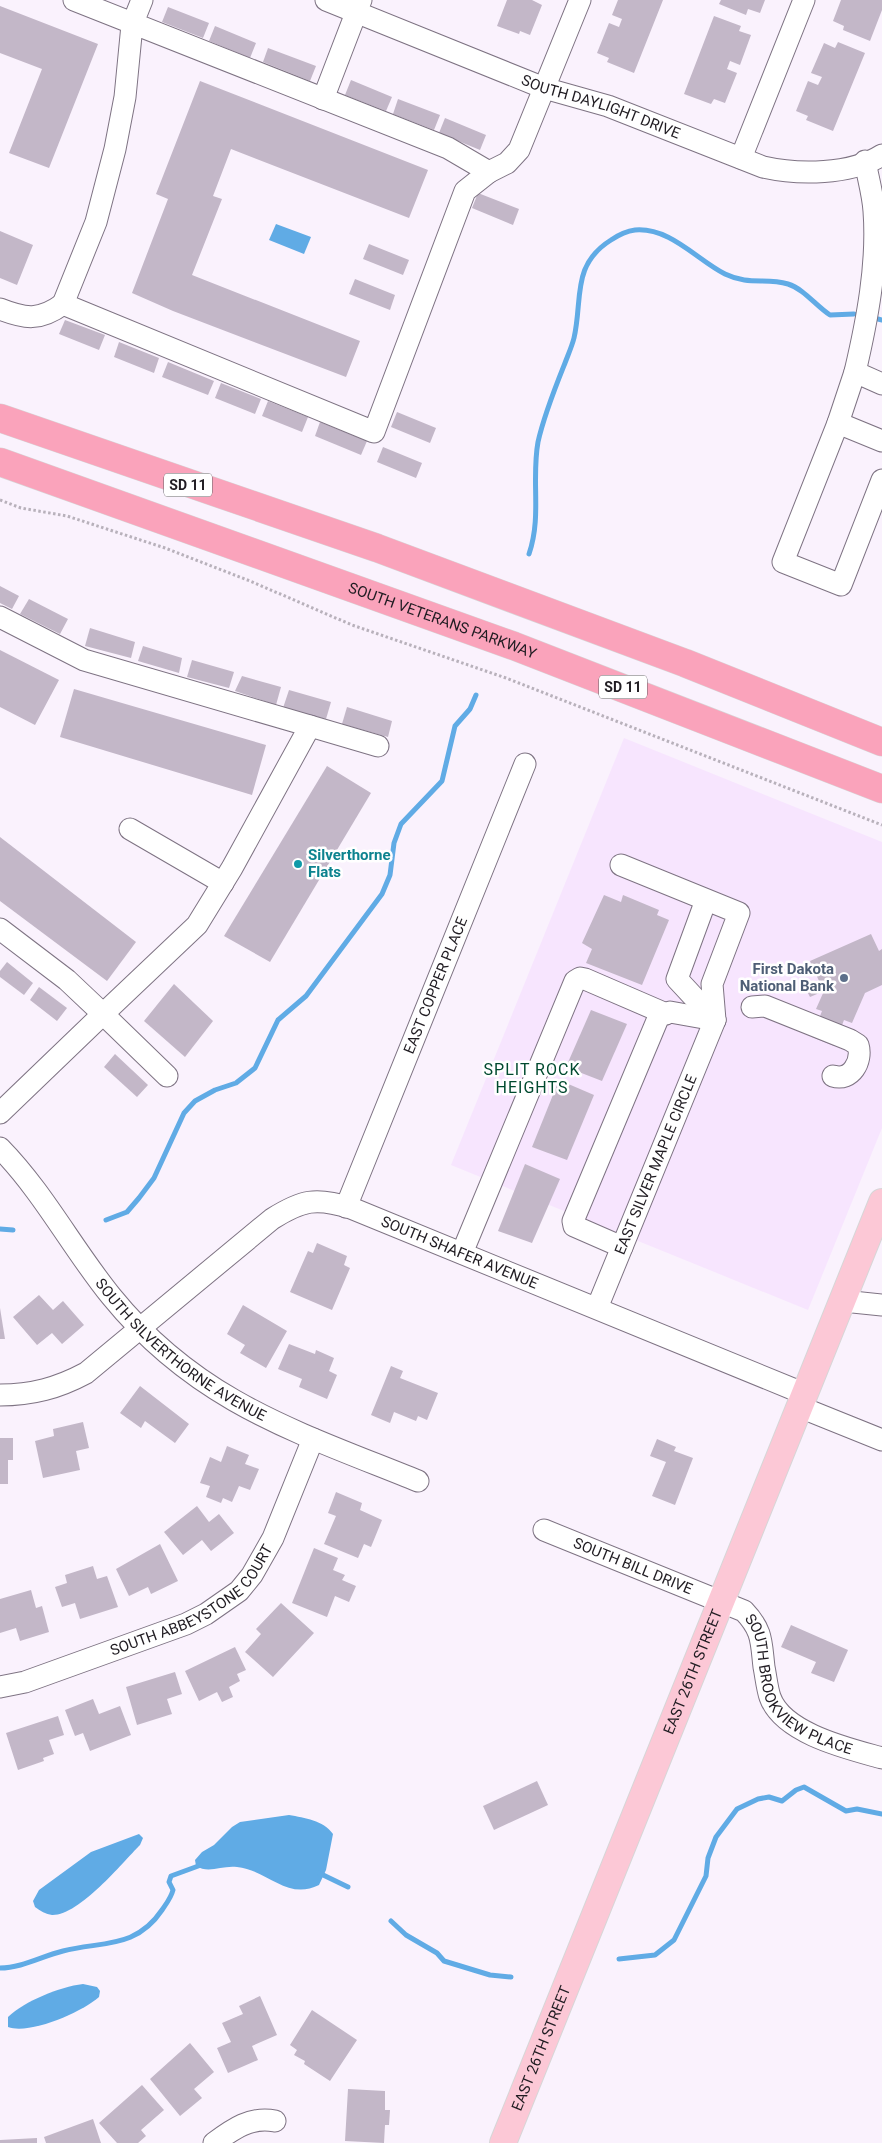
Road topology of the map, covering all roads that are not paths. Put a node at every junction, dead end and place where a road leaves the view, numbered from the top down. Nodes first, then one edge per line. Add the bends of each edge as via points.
1 (74, 0) edge
2 (142, 0) edge
3 (326, 0) edge
4 (580, 0) edge
5 (804, 0) edge
6 (359, 6) edge
7 (132, 25) junction
8 (544, 88) junction
9 (322, 99) junction
10 (741, 158) junction
11 (874, 158) edge
12 (488, 172) junction
13 (63, 304) junction
14 (0, 309) edge
15 (855, 372) junction
16 (882, 384) edge
17 (0, 418) edge
18 (838, 423) junction
19 (882, 441) edge
20 (0, 462) edge
21 (882, 480) edge
22 (0, 617) edge
23 (310, 726) junction
24 (882, 742) edge
25 (378, 746) dead end
26 (525, 764) dead end
27 (882, 789) edge
28 (130, 829) dead end
29 (621, 865) dead end
30 (223, 883) junction
31 (706, 900) junction
32 (0, 929) edge
33 (752, 1007) dead end
34 (103, 1014) junction
35 (666, 1014) junction
36 (715, 1020) junction
37 (167, 1076) dead end
38 (833, 1076) dead end
39 (0, 1113) edge
40 (0, 1148) edge
41 (882, 1202) edge
42 (346, 1207) junction
43 (622, 1246) junction
44 (462, 1253) junction
45 (843, 1301) junction
46 (882, 1305) edge
47 (597, 1308) junction
48 (140, 1329) junction
49 (0, 1395) edge
50 (803, 1400) junction
51 (313, 1439) junction
52 (882, 1440) edge
53 (418, 1481) dead end
54 (544, 1530) dead end
55 (722, 1600) junction
56 (0, 1687) edge
57 (882, 1758) edge
58 (275, 2120) dead end
59 (214, 2143) edge
60 (503, 2143) edge

1 - 7 street
2 - 7 street
3 - 6 street, SOUTH DAYLIGHT DRIVE
4 - 8 street
5 - 10 street
6 - 8 street, SOUTH DAYLIGHT DRIVE
6 - 9 street
7 - 9 street
7 - 13 street via 125,98 115,149 96,222
8 - 10 street, SOUTH DAYLIGHT DRIVE via 608,106
8 - 12 street via 519,150 507,163
9 - 12 street via 448,148
10 - 11 street, SOUTH DAYLIGHT DRIVE via 782,171 807,173 833,170
11 - 15 street via 872,265
12 - 13 street via 466,191 374,432
13 - 14 street via 50,313 32,317
15 - 16 street
15 - 18 street
17 - 24 highway, SD 11 via 377,548 676,660
18 - 19 street
18 - 21 street via 783,562 841,584
20 - 27 highway, SOUTH VETERANS PARKWAY / SD 11 via 514,646
22 - 23 street via 84,660
23 - 25 street
23 - 30 street
26 - 42 street, EAST COPPER PLACE
28 - 30 street
29 - 31 street
30 - 34 street via 197,925
31 - 36 street via 677,979
31 - 36 street via 739,913 712,984
32 - 34 street via 67,980
33 - 38 street via 765,1006 858,1045 860,1055 854,1070 843,1077
34 - 37 street
34 - 39 street
35 - 36 street
35 - 43 street via 659,1016 654,1024 573,1221 574,1226
35 - 44 street via 584,979 575,981
36 - 43 street, EAST SILVER MAPLE CIRCLE
40 - 48 street, SOUTH SILVERTHORNE AVENUE via 29,1181 111,1296
41 - 45 main road, EAST 26TH STREET
42 - 44 street, SOUTH SHAFER AVENUE
42 - 48 street, SOUTH SHAFER AVENUE via 312,1201 287,1210
43 - 47 street, EAST SILVER MAPLE CIRCLE
44 - 47 street, SOUTH SHAFER AVENUE
45 - 46 street
45 - 50 main road, EAST 26TH STREET
47 - 50 street, SOUTH SHAFER AVENUE
48 - 49 street via 86,1373 67,1383 33,1393
48 - 51 street, SOUTH SILVERTHORNE AVENUE via 182,1366 225,1397
50 - 52 street, SOUTH SHAFER AVENUE
50 - 55 main road, EAST 26TH STREET
51 - 53 street, SOUTH SILVERTHORNE AVENUE
51 - 56 street, SOUTH ABBEYSTONE COURT via 263,1558 238,1591 223,1604 186,1624 25,1682
54 - 55 street, SOUTH BILL DRIVE
55 - 57 street, SOUTH BROOKVIEW PLACE via 744,1611 755,1622 761,1637 770,1699 784,1715 805,1732 828,1744
55 - 60 main road, EAST 26TH STREET
58 - 59 street via 256,2119 245,2123

